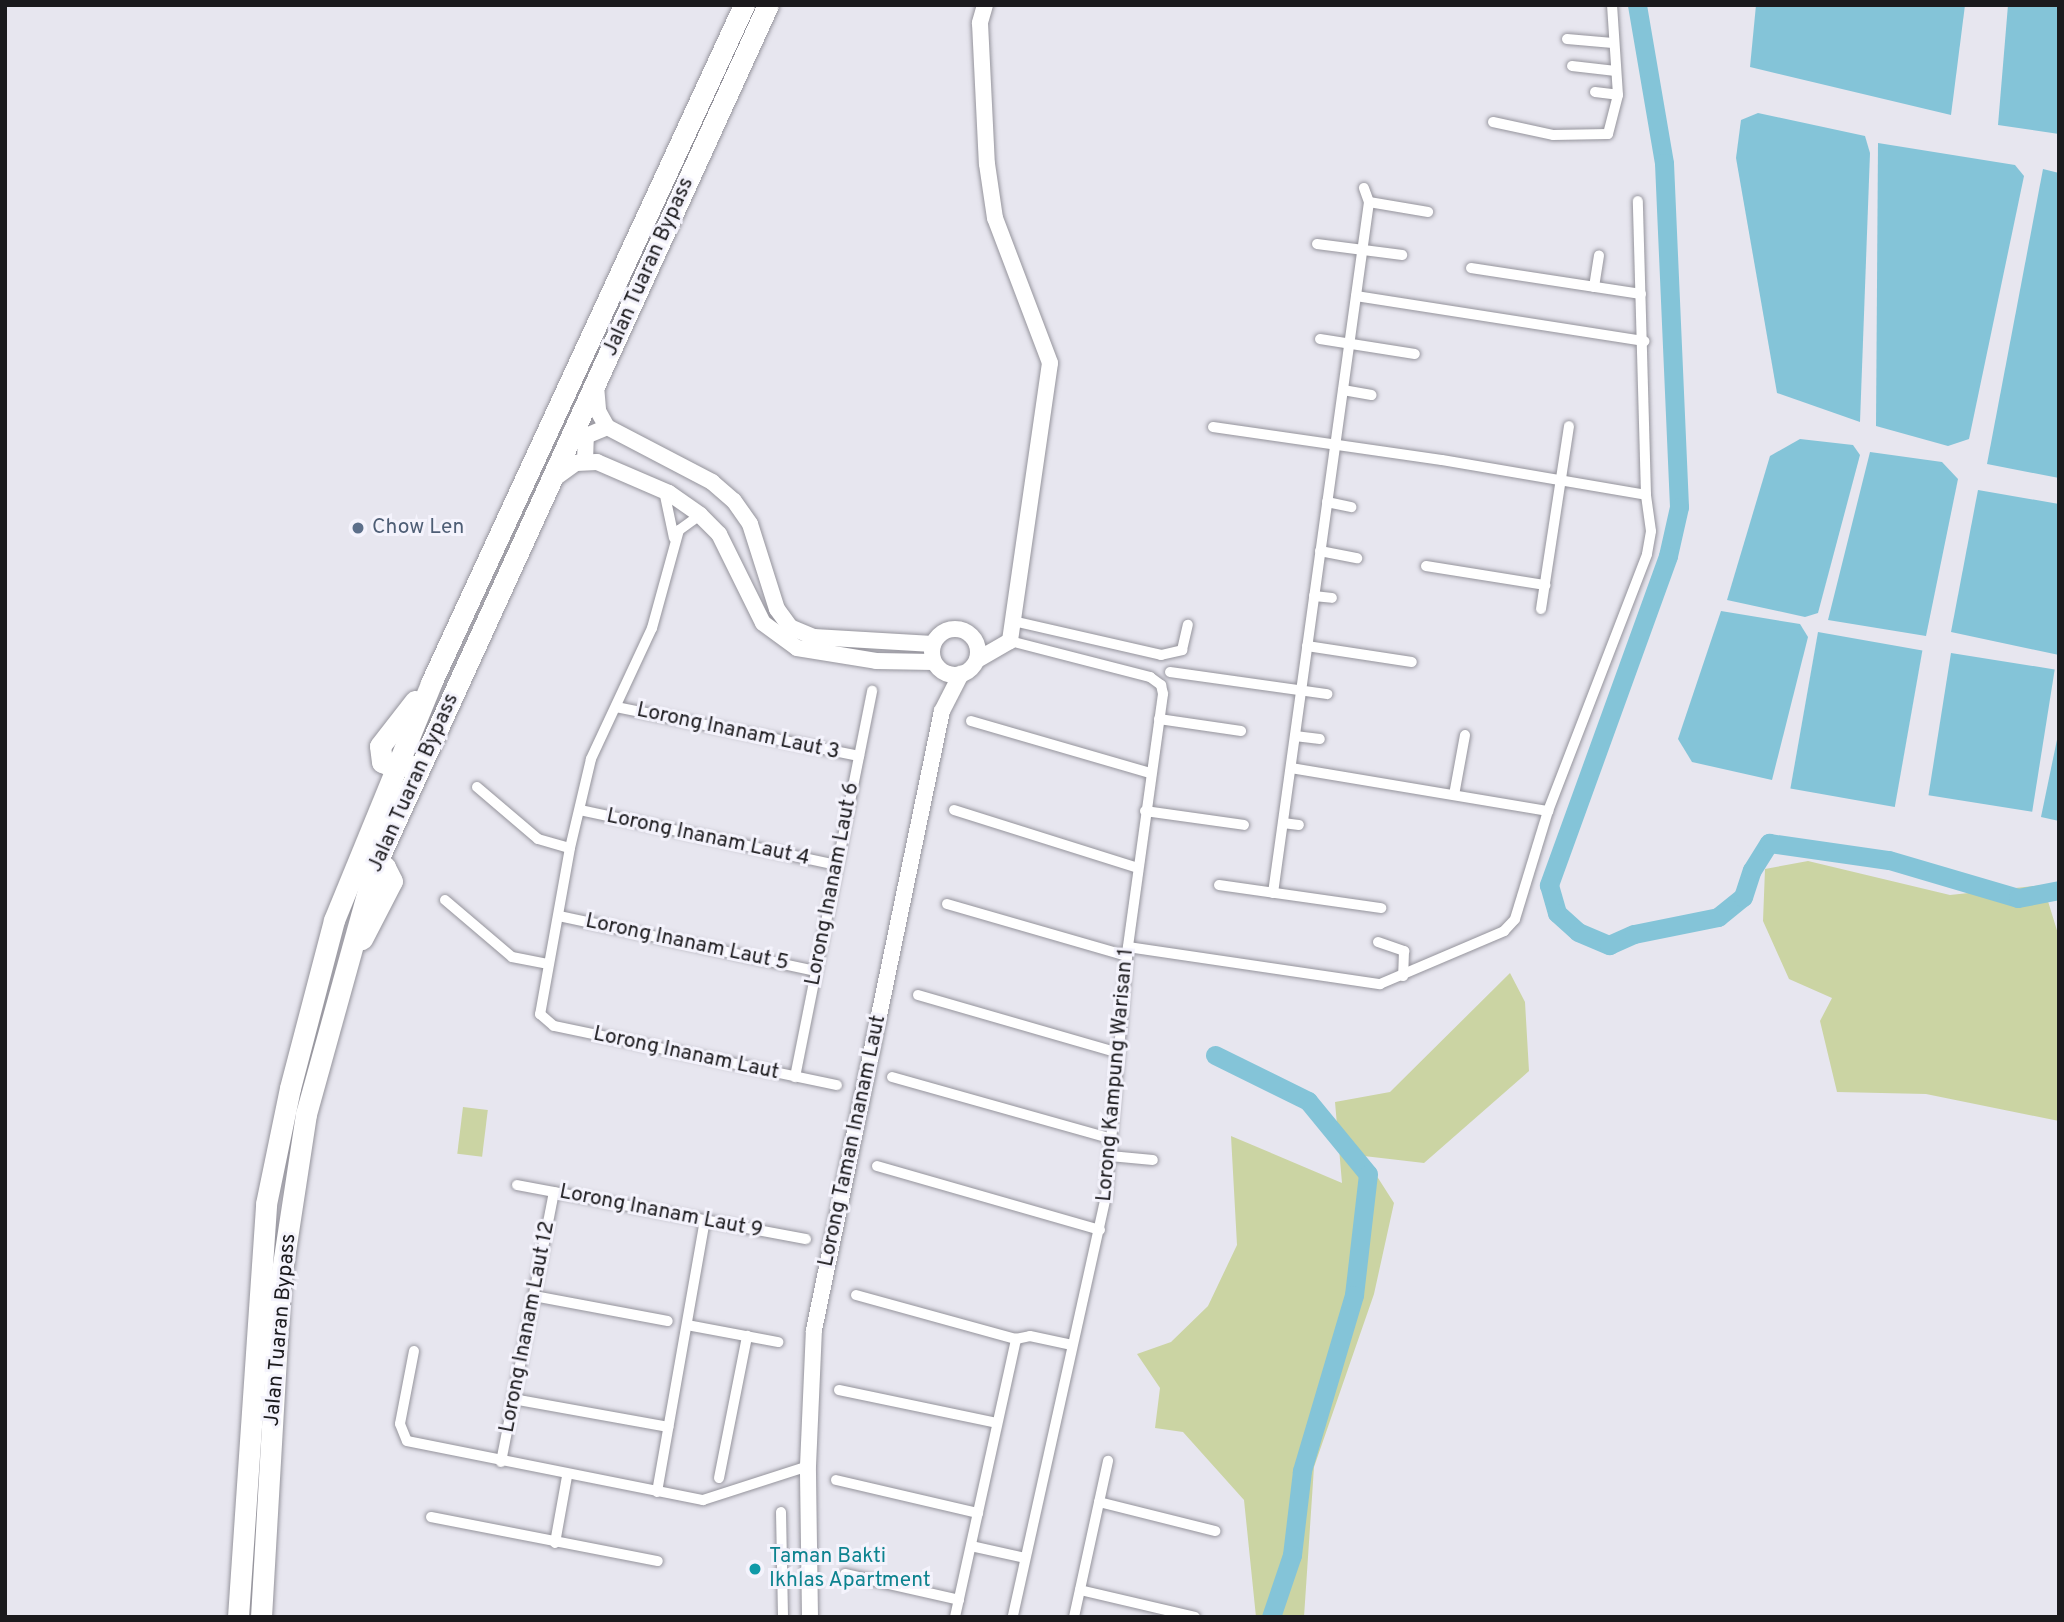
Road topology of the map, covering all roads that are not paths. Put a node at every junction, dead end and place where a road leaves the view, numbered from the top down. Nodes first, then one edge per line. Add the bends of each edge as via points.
1 (744, 5) edge
2 (768, 5) edge
3 (985, 5) edge
4 (1612, 5) edge
5 (1567, 38) dead end
6 (1613, 43) junction
7 (1572, 66) dead end
8 (1616, 71) junction
9 (1595, 92) dead end
10 (1618, 95) junction
11 (1493, 122) dead end
12 (1364, 188) dead end
13 (1369, 201) junction
14 (1638, 201) dead end
15 (1428, 212) dead end
16 (1317, 244) dead end
17 (1362, 249) junction
18 (1402, 255) dead end
19 (1599, 255) dead end
20 (1471, 268) dead end
21 (1594, 287) junction
22 (1641, 294) junction
23 (1356, 296) junction
24 (1320, 339) dead end
25 (1644, 341) junction
26 (1349, 344) junction
27 (1415, 354) dead end
28 (596, 383) junction
29 (1343, 390) junction
30 (1372, 395) dead end
31 (1569, 426) dead end
32 (607, 427) junction
33 (1213, 427) dead end
34 (1335, 443) junction
35 (585, 461) junction
36 (555, 478) junction
37 (1562, 481) junction
38 (664, 491) junction
39 (1646, 495) junction
40 (1327, 502) junction
41 (1352, 507) dead end
42 (700, 515) junction
43 (675, 541) junction
44 (1320, 551) junction
45 (1357, 558) dead end
46 (1426, 566) dead end
47 (1545, 585) junction
48 (1314, 596) junction
49 (1332, 598) dead end
50 (1541, 609) dead end
51 (1013, 621) junction
52 (1188, 625) dead end
53 (1010, 641) junction
54 (976, 643) junction
55 (933, 644) junction
56 (1307, 646) junction
57 (976, 660) junction
58 (1412, 662) dead end
59 (937, 667) junction
60 (1170, 672) dead end
61 (961, 674) junction
62 (872, 691) dead end
63 (1301, 692) junction
64 (1327, 694) dead end
65 (616, 707) junction
66 (943, 711) junction
67 (1159, 719) junction
68 (971, 721) dead end
69 (1241, 731) dead end
70 (1465, 735) dead end
71 (1295, 736) junction
72 (1320, 739) dead end
73 (859, 756) junction
74 (420, 762) junction
75 (394, 767) junction
76 (1291, 768) junction
77 (1150, 773) junction
78 (477, 787) dead end
79 (1454, 795) junction
80 (580, 810) junction
81 (954, 810) dead end
82 (1145, 811) junction
83 (1548, 811) junction
84 (1283, 823) junction
85 (1244, 825) dead end
86 (1300, 825) dead end
87 (570, 848) junction
88 (837, 865) junction
89 (375, 866) junction
90 (1138, 868) junction
91 (1219, 885) dead end
92 (1273, 893) junction
93 (445, 900) dead end
94 (947, 904) dead end
95 (1381, 908) dead end
96 (559, 916) junction
97 (334, 920) junction
98 (1377, 942) dead end
99 (1128, 952) junction
100 (547, 964) junction
101 (816, 971) junction
102 (1403, 976) junction
103 (918, 995) dead end
104 (1119, 1052) junction
105 (794, 1077) junction
106 (892, 1077) dead end
107 (837, 1085) dead end
108 (1112, 1139) junction
109 (1110, 1156) junction
110 (1153, 1160) dead end
111 (877, 1167) dead end
112 (517, 1185) dead end
113 (554, 1192) junction
114 (705, 1220) junction
115 (1100, 1230) junction
116 (806, 1239) dead end
117 (534, 1296) junction
118 (856, 1296) dead end
119 (668, 1321) dead end
120 (687, 1325) junction
121 (747, 1336) junction
122 (1016, 1339) junction
123 (778, 1342) dead end
124 (1072, 1345) junction
125 (414, 1351) dead end
126 (839, 1390) dead end
127 (513, 1399) junction
128 (997, 1423) junction
129 (669, 1427) junction
130 (1108, 1461) dead end
131 (501, 1462) junction
132 (808, 1466) junction
133 (568, 1476) junction
134 (719, 1478) dead end
135 (836, 1480) dead end
136 (657, 1492) junction
137 (1099, 1502) junction
138 (781, 1512) dead end
139 (978, 1513) junction
140 (431, 1517) dead end
141 (1215, 1531) dead end
142 (555, 1543) junction
143 (971, 1546) junction
144 (1025, 1558) junction
145 (658, 1561) dead end
146 (845, 1574) dead end
147 (1080, 1590) junction
148 (959, 1600) junction
149 (238, 1617) edge
150 (261, 1617) edge
151 (783, 1617) edge
152 (810, 1617) edge
153 (955, 1617) edge
154 (1013, 1617) edge
155 (1074, 1617) edge
156 (1195, 1617) edge

1 - 75 highway, Jalan Tuaran Bypass via 431,683 380,746 382,762
2 - 28 highway, Jalan Tuaran Bypass
3 - 51 main road via 980,23 987,164 995,218 1051,363
4 - 6 street
5 - 6 street
6 - 8 street
7 - 8 street
8 - 10 street
9 - 10 street
10 - 11 street via 1611,131 1603,136 1553,135
12 - 13 street
13 - 15 street
13 - 17 street
14 - 22 street
16 - 17 street
17 - 18 street
17 - 23 street
19 - 21 street
20 - 21 street
21 - 22 street
22 - 25 street
23 - 25 street
23 - 26 street
24 - 26 street
25 - 39 street
26 - 27 street
26 - 29 street
28 - 32 main road via 598,411
28 - 36 highway, Jalan Tuaran Bypass
29 - 30 street
29 - 34 street
31 - 37 street
32 - 35 main road via 586,436
32 - 55 main road via 712,482 734,501 750,524 777,609 790,627 814,637
33 - 34 street
34 - 37 street
34 - 40 street
35 - 36 main road via 569,466
35 - 38 main road
36 - 74 highway, Jalan Tuaran Bypass
37 - 39 street
37 - 47 street
38 - 42 main road
38 - 43 street
39 - 83 street via 1651,531 1647,554
40 - 41 street
40 - 44 street
42 - 43 street via 683,524
42 - 59 main road via 719,534 763,623 786,643 829,656
43 - 65 street via 656,618
44 - 45 street
44 - 48 street
46 - 47 street
47 - 50 street
48 - 49 street
48 - 56 street
51 - 52 street via 1161,655 1182,650
51 - 53 main road
53 - 54 main road, Lorong Kampung Warisan 1
53 - 57 main road
53 - 67 street, Lorong Kampung Warisan 1 via 1158,681 1163,694
54 - 55 main road via 967,632 954,629 941,633
54 - 57 main road
55 - 59 main road
56 - 58 street
56 - 63 street
57 - 61 main road
59 - 61 main road
59 - 66 main road
60 - 63 street
61 - 66 main road, Lorong Taman Inanam Laut
62 - 73 street, Lorong Inanam Laut 6
63 - 64 street
63 - 71 street
65 - 73 street, Lorong Inanam Laut 3
65 - 80 street via 591,759
66 - 132 main road, Lorong Taman Inanam Laut via 815,1321
67 - 69 street
67 - 77 street, Lorong Kampung Warisan 1
68 - 77 street
70 - 79 street
71 - 72 street
71 - 76 street
73 - 88 street, Lorong Inanam Laut 6
74 - 75 highway
74 - 89 highway, Jalan Tuaran Bypass
75 - 97 highway, Jalan Tuaran Bypass
76 - 79 street
76 - 84 street
77 - 82 street, Lorong Kampung Warisan 1
78 - 87 street via 537,839
79 - 83 street
80 - 87 street
80 - 88 street, Lorong Inanam Laut 4
81 - 90 street
82 - 85 street
82 - 90 street, Lorong Kampung Warisan 1
83 - 102 street via 1510,926
84 - 86 street
84 - 92 street
87 - 96 street
88 - 101 street, Lorong Inanam Laut 6
89 - 97 highway, Jalan Tuaran Bypass via 366,870
89 - 150 highway, Jalan Tuaran Bypass via 389,868 391,887 337,991 306,1114 280,1284
90 - 99 street, Lorong Kampung Warisan 1
91 - 92 street
92 - 95 street
93 - 100 street via 513,957
94 - 99 street
96 - 100 street
96 - 101 street, Lorong Inanam Laut 5
97 - 149 highway, Jalan Tuaran Bypass via 290,1088 265,1216
98 - 102 street via 1404,951
99 - 102 street via 1371,984
99 - 104 street, Lorong Kampung Warisan 1
100 - 105 street, Lorong Inanam Laut via 540,1014 554,1026
101 - 105 street, Lorong Inanam Laut 6
103 - 104 street
104 - 108 street, Lorong Kampung Warisan 1
105 - 107 street, Lorong Inanam Laut
106 - 108 street
108 - 109 street, Lorong Kampung Warisan 1
109 - 110 street
109 - 115 street, Lorong Kampung Warisan 1
111 - 115 street
112 - 113 street, Lorong Inanam Laut 9
113 - 114 street, Lorong Inanam Laut 9
113 - 117 street, Lorong Inanam Laut 12
114 - 116 street, Lorong Inanam Laut 9
114 - 120 street
115 - 124 street, Lorong Kampung Warisan 1
117 - 119 street
117 - 127 street, Lorong Inanam Laut 12
118 - 122 street
120 - 121 street
120 - 129 street
121 - 123 street
121 - 134 street
122 - 124 street via 1030,1336
122 - 128 street
124 - 144 street, Lorong Kampung Warisan 1
125 - 131 street via 400,1431 407,1441
126 - 128 street
127 - 129 street
127 - 131 street, Lorong Inanam Laut 12
128 - 139 street
129 - 136 street
130 - 137 street
131 - 133 street
132 - 136 street via 712,1499
132 - 152 main road, Lorong Taman Inanam Laut
133 - 136 street
133 - 142 street
135 - 139 street
137 - 141 street
137 - 147 street
138 - 151 street
139 - 143 street
140 - 142 street
142 - 145 street
143 - 144 street
143 - 148 street
144 - 154 street, Lorong Kampung Warisan 1
146 - 148 street
147 - 155 street
147 - 156 street
148 - 153 street

